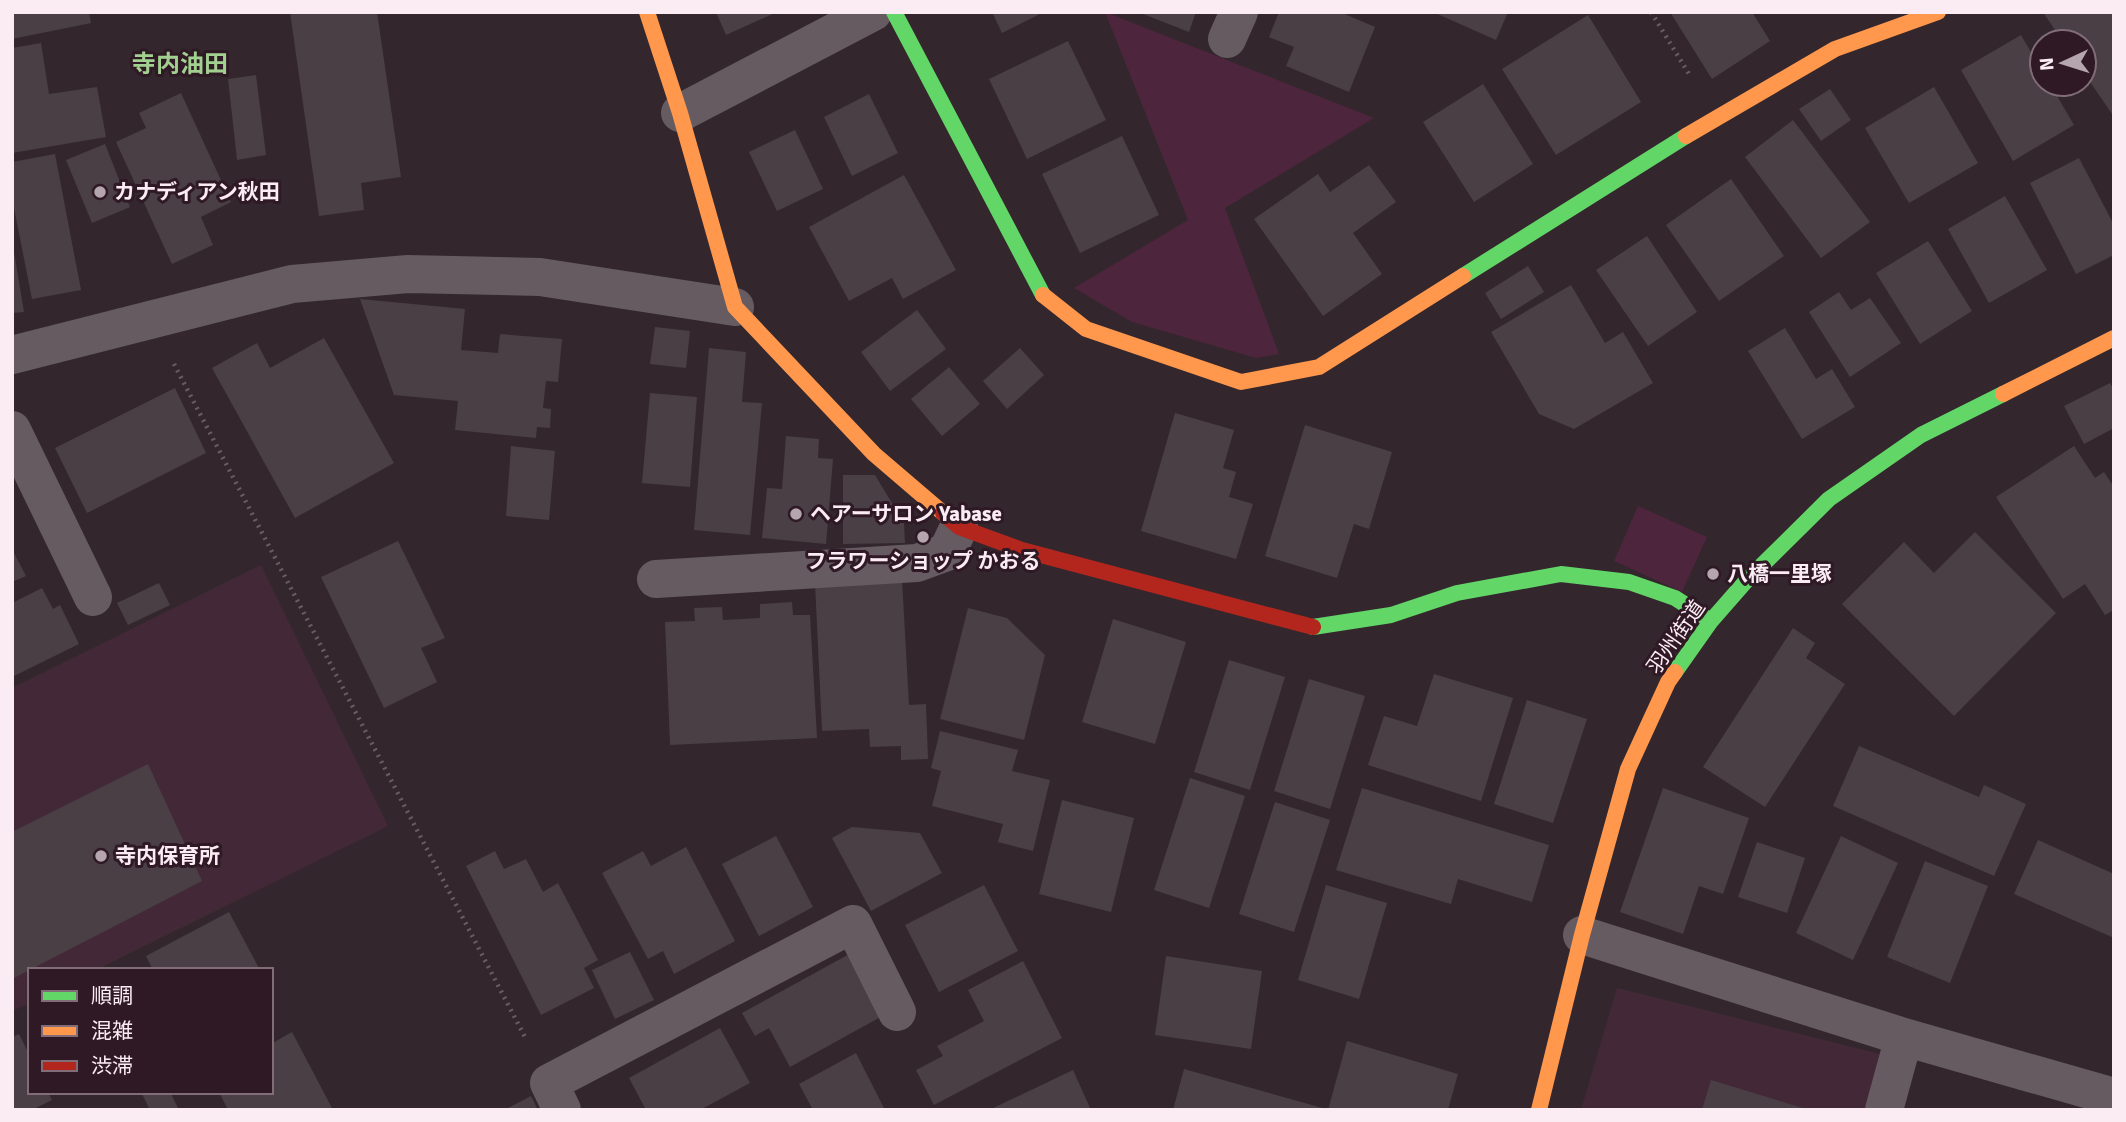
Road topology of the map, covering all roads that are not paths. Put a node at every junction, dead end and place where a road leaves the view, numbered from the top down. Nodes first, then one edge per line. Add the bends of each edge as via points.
1 (647, 12) edge
2 (873, 12) edge
3 (894, 12) edge
4 (1938, 12) edge
5 (680, 113) junction
6 (736, 307) junction
7 (2114, 338) edge
8 (12, 355) edge
9 (12, 430) edge
10 (959, 527) junction
11 (656, 579) dead end
12 (93, 597) dead end
13 (1711, 621) junction
14 (1583, 935) junction
15 (897, 1012) dead end
16 (1904, 1037) junction
17 (556, 1096) edge
18 (2114, 1097) edge
19 (1539, 1110) edge
20 (1884, 1110) edge

1 - 5 street
2 - 5 street
3 - 4 street via 1045,298 1086,328 1241,382 1318,367 1716,117 1835,49
5 - 6 street
6 - 8 street via 540,277 408,274 292,284
6 - 10 street via 874,454
7 - 13 street, 羽州街道 via 1920,435 1829,499
9 - 12 street
10 - 11 street via 947,552 917,563
10 - 13 street via 1022,550 1314,628 1391,615 1457,593 1561,574 1629,582 1675,598
13 - 14 street, 羽州街道 via 1668,682 1628,769
14 - 16 street
14 - 19 street, 羽州街道
15 - 17 street via 853,924
16 - 18 street
16 - 20 street

